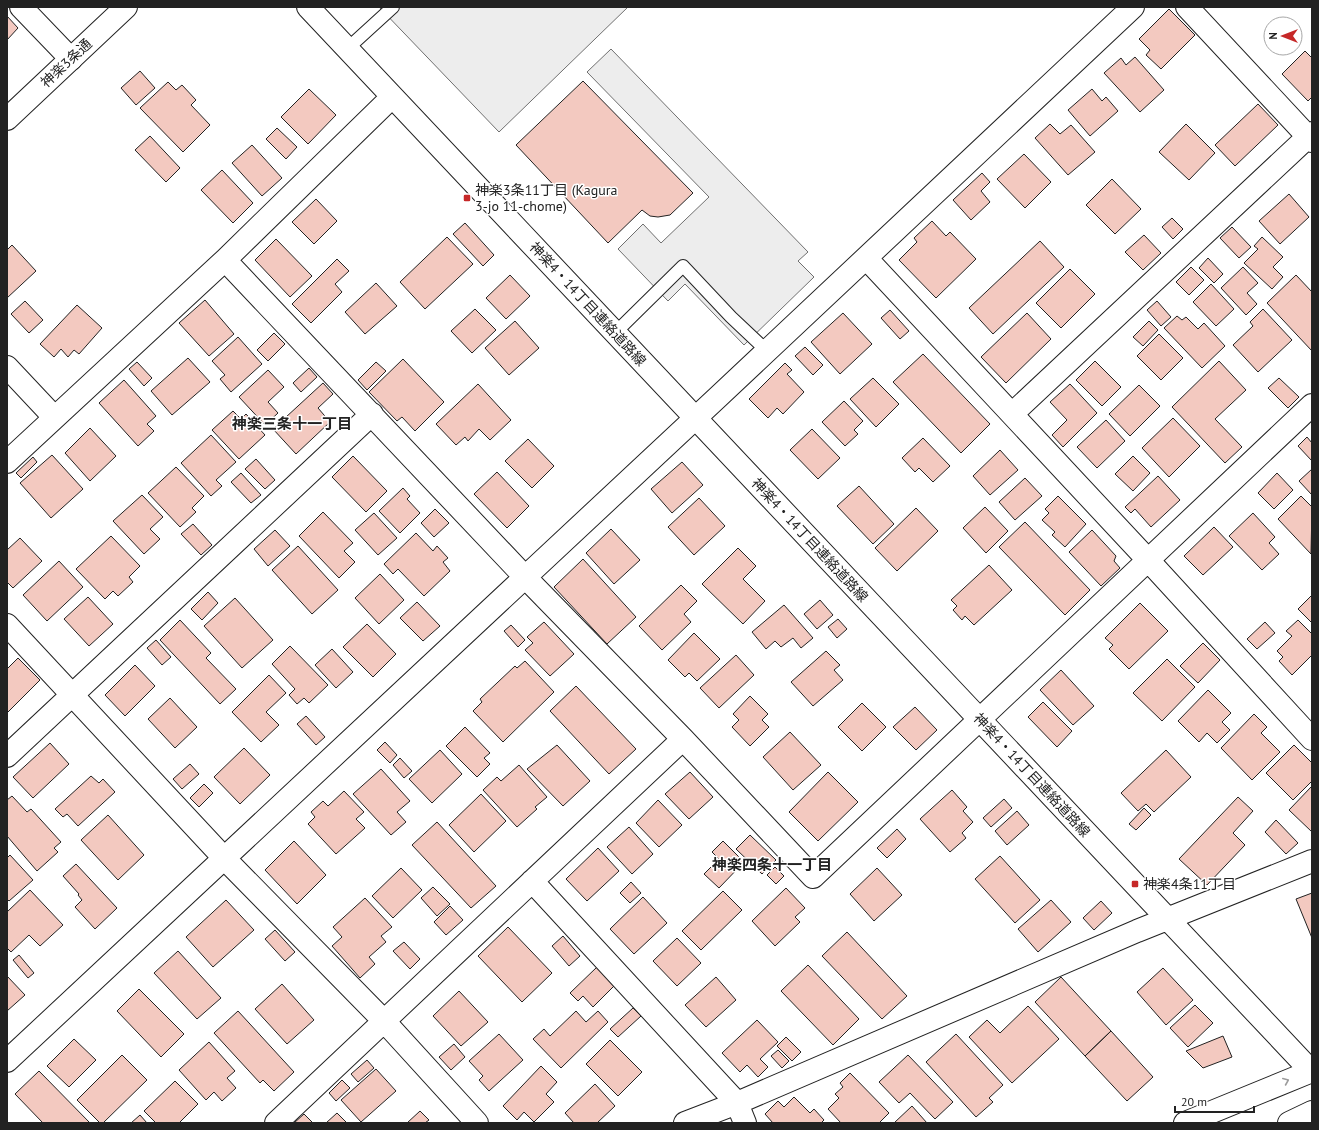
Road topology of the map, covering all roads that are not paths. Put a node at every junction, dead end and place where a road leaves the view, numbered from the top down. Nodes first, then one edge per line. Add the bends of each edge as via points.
1 (21, 7) edge
2 (126, 7) edge
3 (308, 7) edge
4 (393, 7) edge
5 (1133, 7) edge
6 (1187, 7) edge
7 (347, 48) junction
8 (71, 59) junction
9 (392, 97) junction
10 (7, 119) edge
11 (1311, 137) edge
12 (866, 258) junction
13 (225, 260) junction
14 (615, 333) junction
15 (767, 351) junction
16 (7, 368) edge
17 (1312, 405) edge
18 (372, 414) junction
19 (1012, 414) junction
20 (54, 417) junction
21 (695, 418) junction
22 (7, 462) edge
23 (1148, 560) junction
24 (526, 577) junction
25 (7, 625) edge
26 (71, 695) junction
27 (979, 719) junction
28 (1310, 732) edge
29 (683, 739) junction
30 (7, 756) edge
31 (224, 858) junction
32 (1312, 861) edge
33 (532, 881) junction
34 (1167, 919) junction
35 (384, 1021) junction
36 (7, 1061) edge
37 (1312, 1071) edge
38 (737, 1103) junction
39 (1312, 1112) edge
40 (276, 1123) edge
41 (477, 1123) edge
42 (685, 1123) edge
43 (745, 1123) edge
44 (1185, 1123) edge
45 (1289, 1123) edge

1 - 8 main road
2 - 8 main road, 神楽3条通
3 - 7 main road, 神楽4・14丁目連絡道路線
4 - 7 lane
5 - 12 main road
6 - 11 main road
7 - 9 main road, 神楽4・14丁目連絡道路線
8 - 10 main road, 神楽3条通
9 - 13 main road
9 - 14 main road, 神楽4・14丁目連絡道路線
11 - 19 main road
12 - 15 main road
12 - 19 main road
13 - 18 main road
13 - 20 main road
14 - 15 lane via 682,266
14 - 21 main road, 神楽4・14丁目連絡道路線
15 - 21 main road
16 - 20 main road
17 - 23 main road
18 - 24 main road
18 - 26 main road
19 - 23 main road
20 - 22 main road
21 - 24 main road
21 - 27 main road, 神楽4・14丁目連絡道路線
23 - 27 main road
23 - 28 main road
24 - 29 main road
24 - 31 main road
25 - 26 main road
26 - 30 main road
26 - 31 main road
27 - 29 main road via 813,877
27 - 34 main road, 神楽4・14丁目連絡道路線
29 - 33 main road
31 - 35 main road
31 - 36 main road
32 - 34 main road
33 - 35 main road
33 - 38 main road
34 - 37 main road, 神楽4・14丁目連絡道路線
34 - 38 main road
35 - 40 main road
35 - 41 main road
44 -> 37 main road
38 - 42 main road
38 - 43 main road
39 - 45 main road

